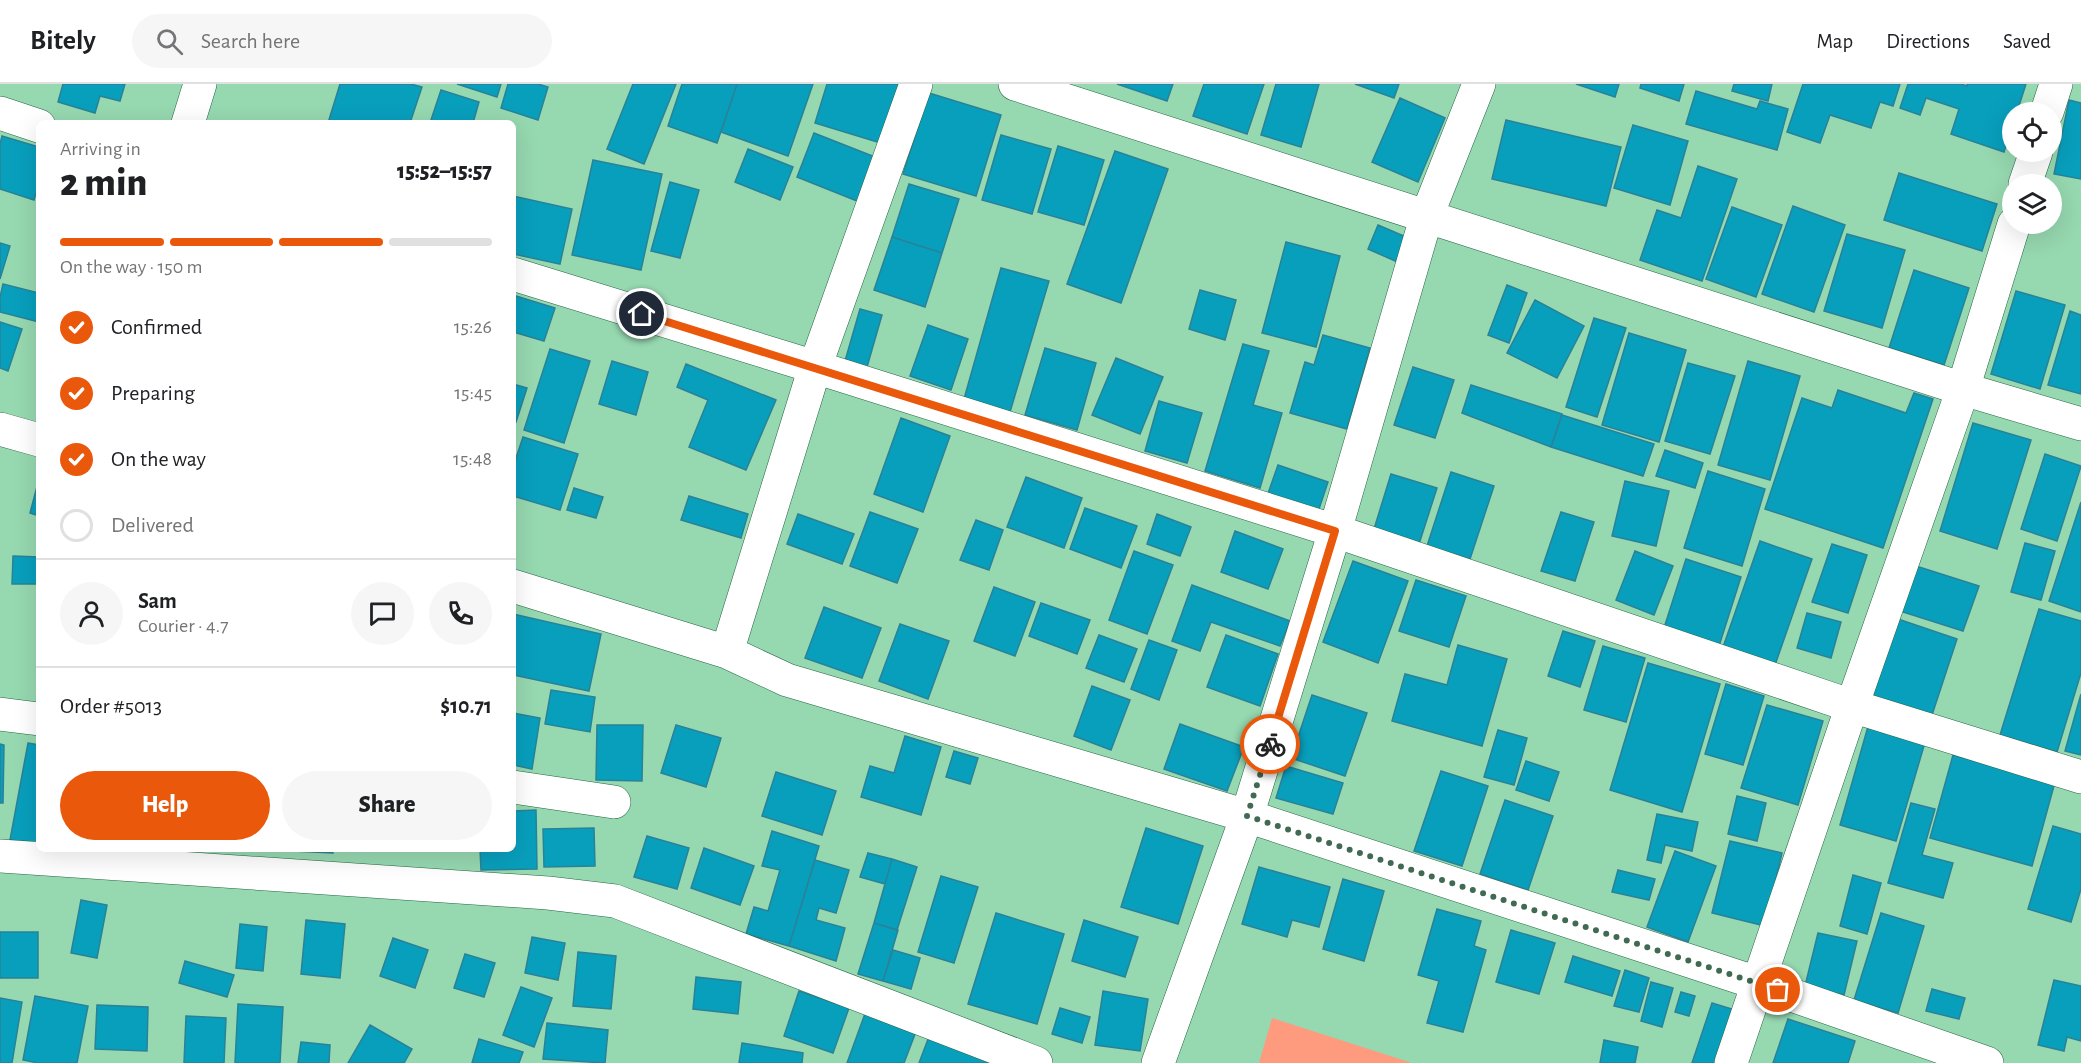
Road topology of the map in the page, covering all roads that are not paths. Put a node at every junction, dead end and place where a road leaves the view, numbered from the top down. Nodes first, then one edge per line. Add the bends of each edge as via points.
1 (200, 84) edge
2 (916, 84) edge
3 (1015, 84) edge
4 (1479, 84) edge
5 (2056, 84) edge
6 (2050, 102) edge
7 (0, 113) edge
8 (189, 120) edge
9 (36, 125) edge
10 (1426, 218) junction
11 (2011, 234) edge
12 (516, 275) edge
13 (815, 367) junction
14 (1963, 389) junction
15 (2081, 424) edge
16 (0, 429) edge
17 (36, 439) edge
18 (1335, 531) junction
19 (516, 587) edge
20 (727, 652) junction
21 (1852, 706) junction
22 (0, 714) edge
23 (36, 719) edge
24 (2081, 777) edge
25 (516, 788) edge
26 (614, 802) dead end
27 (1247, 816) junction
28 (0, 856) edge
29 (1757, 983) junction
30 (1036, 1063) edge
31 (1158, 1063) edge
32 (1731, 1063) edge
33 (1987, 1063) edge

1 - 8 street
2 - 13 street
3 - 10 street
4 - 10 street
5 - 6 street
7 - 9 street
10 - 14 street
10 - 18 street
11 - 14 street
12 - 13 street
13 - 18 street
13 - 20 street
14 - 15 street
14 - 21 street
16 - 17 street
18 - 21 street
18 - 27 street
19 - 20 street
20 - 27 street via 787,680
21 - 24 street
21 - 29 street
22 - 23 street
25 - 26 street
27 - 29 street
27 - 31 street
28 - 30 street via 536,892 615,901
29 - 32 street
29 - 33 street

